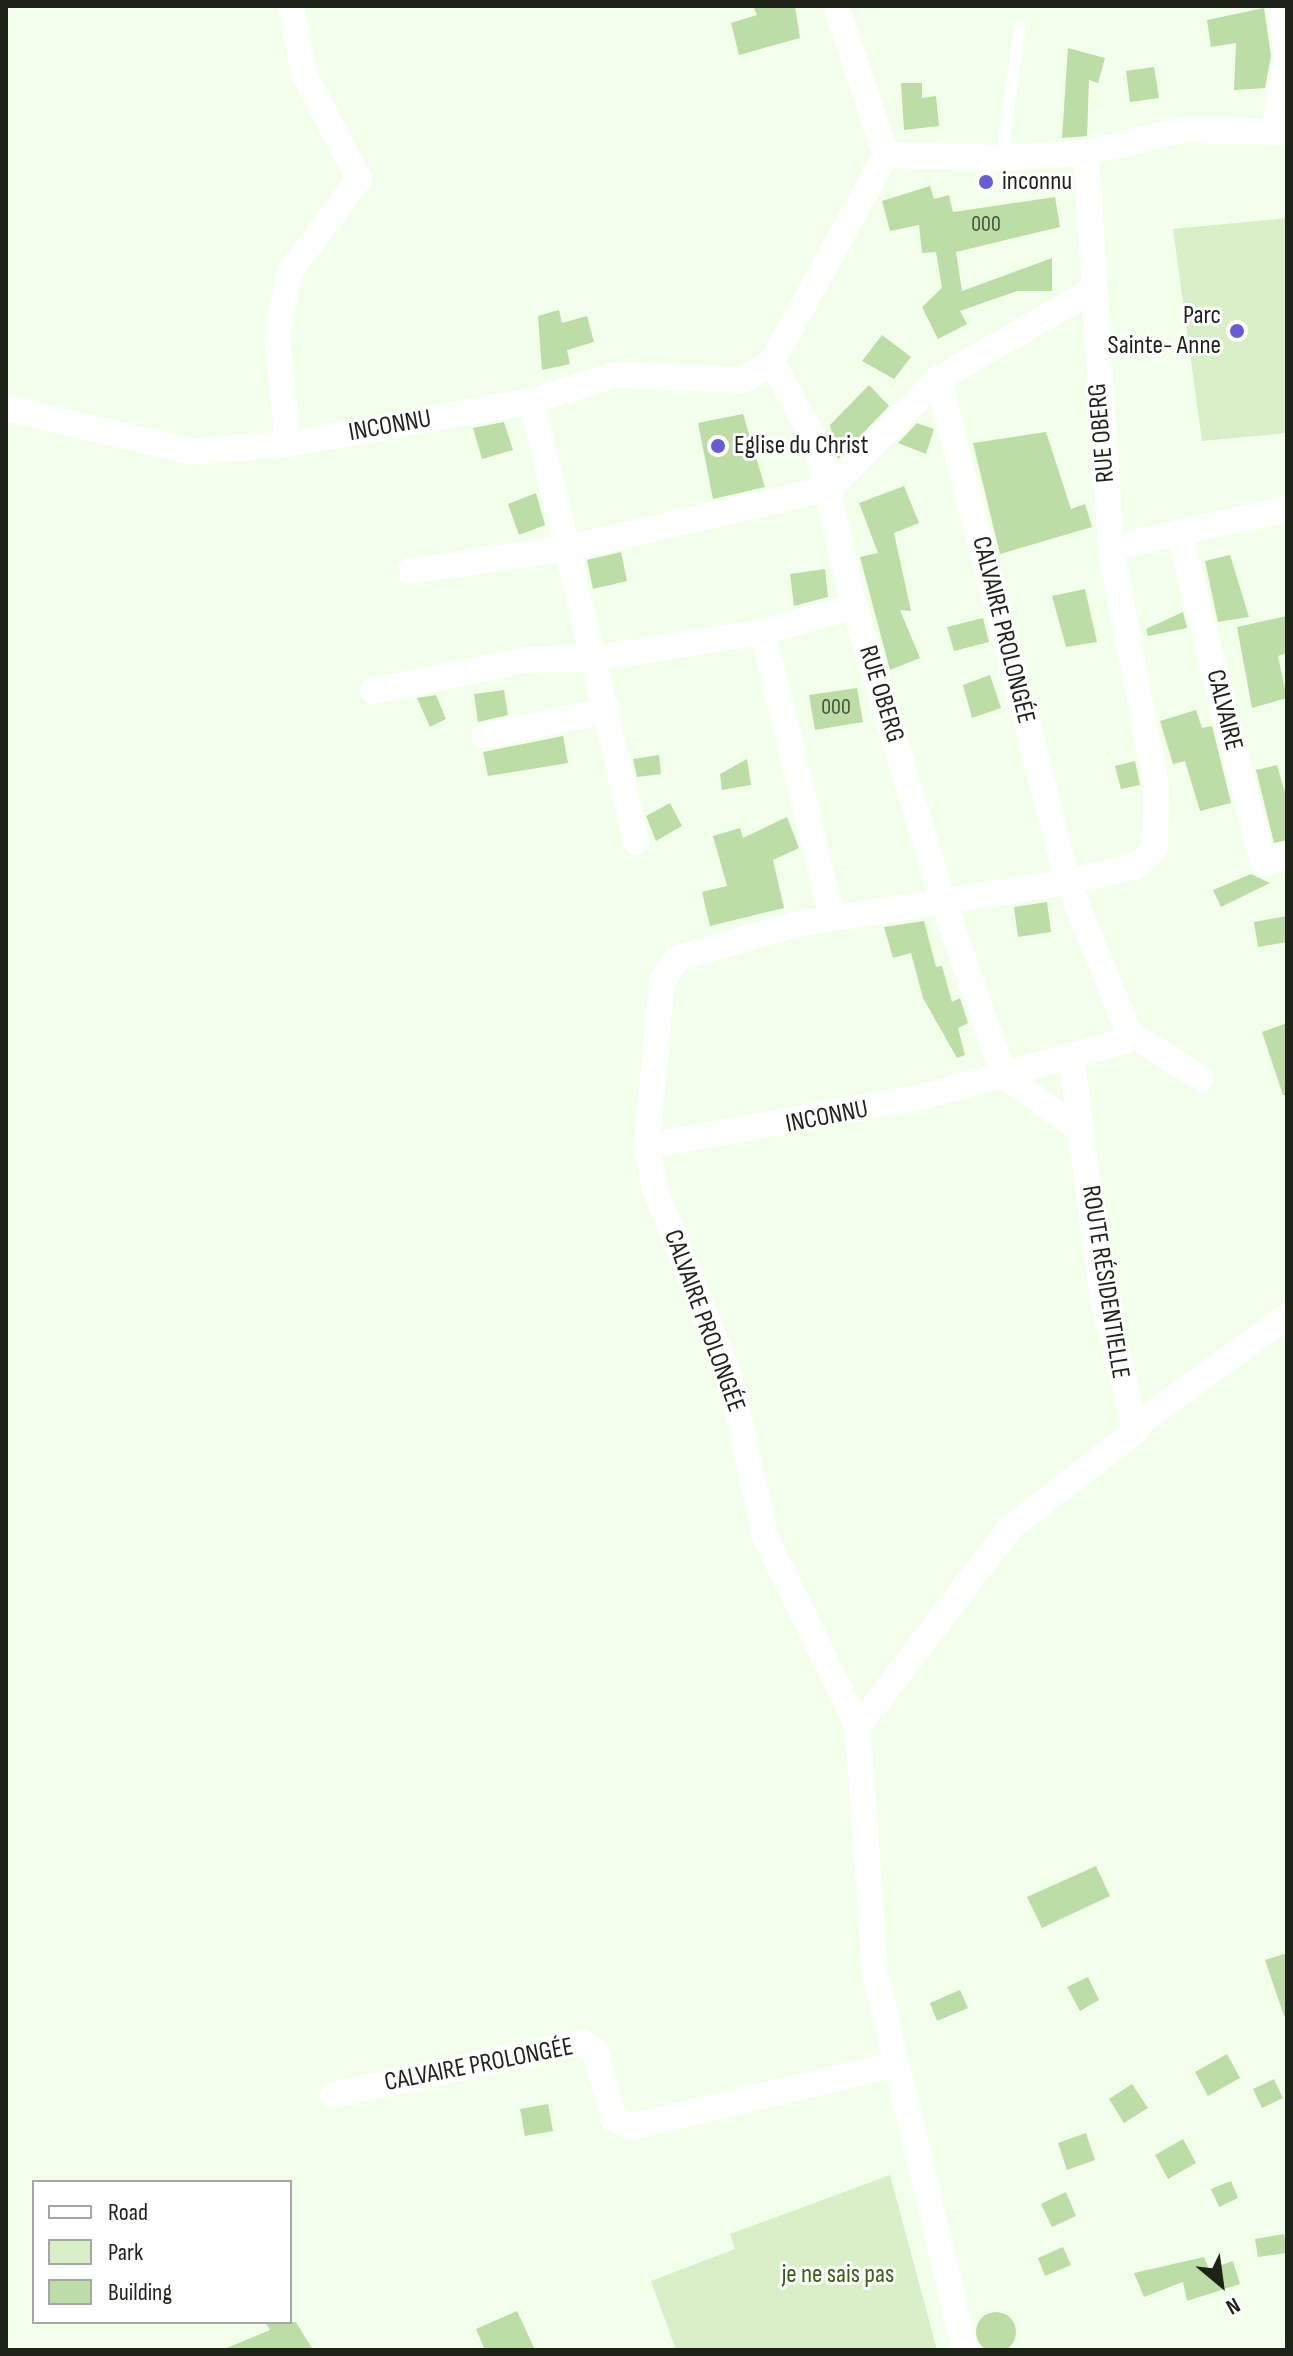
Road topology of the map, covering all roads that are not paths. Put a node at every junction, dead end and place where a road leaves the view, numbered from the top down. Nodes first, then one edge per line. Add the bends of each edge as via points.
1 (291, 6) edge
2 (836, 6) edge
3 (1280, 6) edge
4 (1020, 25) dead end
5 (1280, 131) edge
6 (1086, 153) junction
7 (886, 155) junction
8 (1002, 158) junction
9 (1090, 292) junction
10 (772, 362) junction
11 (938, 379) junction
12 (532, 401) junction
13 (6, 408) edge
14 (288, 444) junction
15 (831, 488) junction
16 (1287, 509) edge
17 (1179, 532) junction
18 (569, 548) junction
19 (1111, 548) junction
20 (410, 571) dead end
21 (854, 606) junction
22 (763, 632) junction
23 (598, 658) junction
24 (373, 691) dead end
25 (608, 710) junction
26 (1137, 712) joint
27 (484, 736) dead end
28 (636, 842) dead end
29 (1287, 856) edge
30 (1068, 882) junction
31 (942, 898) junction
32 (832, 918) junction
33 (1129, 1033) junction
34 (1071, 1056) junction
35 (1004, 1076) junction
36 (1201, 1078) dead end
37 (1081, 1130) junction
38 (647, 1146) junction
39 (1287, 1316) edge
40 (1138, 1424) junction
41 (858, 1727) junction
42 (897, 2064) junction
43 (333, 2095) dead end
44 (965, 2350) edge

1 - 14 street via 304,74 359,179 291,270 277,334
2 - 7 street
3 - 5 street via 1287,56
4 - 8 lane
5 - 6 street via 1182,130
6 - 8 street
6 - 9 street, RUE OBERG
7 - 8 street
7 - 10 street
9 - 11 street
9 - 19 street, RUE OBERG
10 - 12 street, INCONNU via 743,380 614,375
10 - 15 street via 806,415
11 - 15 street
11 - 30 street, CALVAIRE PROLONGÉE
12 - 14 street, INCONNU
12 - 18 street
13 - 14 street, INCONNU via 192,452
15 - 18 street
15 - 21 street, RUE OBERG
16 - 17 street
17 - 19 street
17 - 29 street, CALVAIRE via 1263,863
18 - 20 street
18 - 23 street
19 - 26 street, RUE OBERG
21 - 22 street
21 - 31 street, RUE OBERG
22 - 23 street
22 - 32 street
23 - 24 street via 526,660
23 - 25 street
25 - 27 street
25 - 28 street
26 - 30 street, CALVAIRE PROLONGÉE via 1156,785 1155,849 1136,866
30 - 31 street, CALVAIRE PROLONGÉE
30 - 33 street
31 - 32 street, CALVAIRE PROLONGÉE
31 - 35 street
32 - 38 street, CALVAIRE PROLONGÉE via 678,958 667,968
33 - 34 street, INCONNU
33 - 36 street
34 - 35 street, INCONNU
34 - 37 street, ROUTE RÉSIDENTIELLE
35 - 37 street
35 - 38 street, INCONNU via 826,1119
37 - 40 street, ROUTE RÉSIDENTIELLE via 1103,1301
38 - 41 street, CALVAIRE PROLONGÉE via 655,1189 731,1380 765,1536
39 - 40 street
40 - 41 street via 1011,1527
41 - 42 street, CALVAIRE PROLONGÉE via 875,1972
42 - 43 street, CALVAIRE PROLONGÉE via 631,2127 614,2119 595,2050 582,2042
42 - 44 street, CALVAIRE PROLONGÉE

